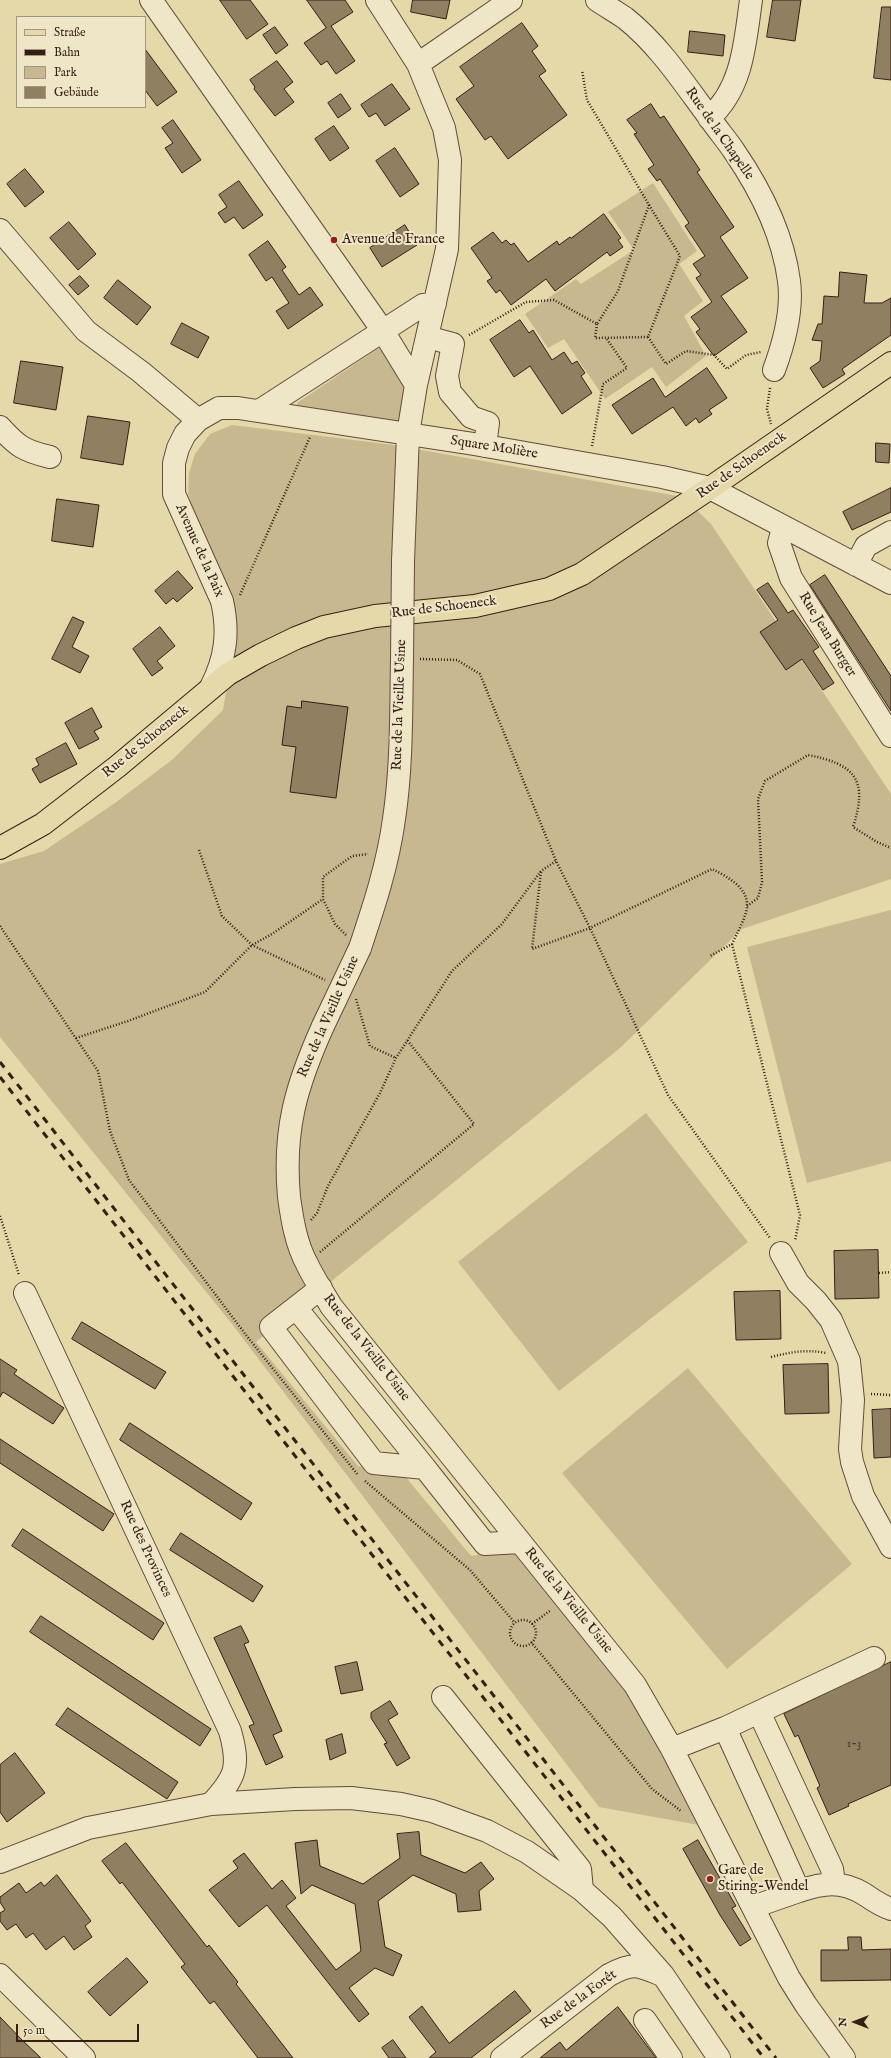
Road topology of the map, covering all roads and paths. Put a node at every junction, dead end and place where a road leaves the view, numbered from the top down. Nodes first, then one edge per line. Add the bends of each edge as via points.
1 (151, 0) edge
2 (377, 0) edge
3 (511, 0) edge
4 (597, 0) edge
5 (751, 0) edge
6 (418, 64) junction
7 (582, 70) dead end
8 (709, 118) junction
9 (649, 205) junction
10 (0, 230) edge
11 (435, 304) junction
12 (597, 324) junction
13 (383, 331) junction
14 (427, 337) junction
15 (648, 337) junction
16 (605, 338) junction
17 (453, 344) junction
18 (782, 348) junction
19 (891, 363) edge
20 (774, 370) joint
21 (416, 385) junction
22 (259, 411) junction
23 (198, 420) junction
24 (318, 420) junction
25 (0, 427) edge
26 (408, 434) junction
27 (785, 436) junction
28 (485, 446) junction
29 (50, 457) dead end
30 (589, 464) junction
31 (710, 488) junction
32 (783, 528) junction
33 (891, 532) edge
34 (856, 565) junction
35 (891, 583) edge
36 (238, 598) dead end
37 (402, 659) junction
38 (211, 687) junction
39 (891, 736) edge
40 (0, 848) edge
41 (891, 848) edge
42 (198, 850) dead end
43 (389, 851) junction
44 (556, 861) junction
45 (541, 871) junction
46 (323, 899) junction
47 (747, 906) junction
48 (0, 926) edge
49 (590, 928) junction
50 (732, 944) junction
51 (252, 945) junction
52 (360, 948) junction
53 (710, 956) dead end
54 (328, 981) dead end
55 (355, 993) dead end
56 (76, 1038) junction
57 (407, 1040) junction
58 (396, 1058) junction
59 (0, 1216) edge
60 (297, 1238) junction
61 (781, 1253) junction
62 (306, 1264) junction
63 (891, 1272) edge
64 (879, 1273) dead end
65 (321, 1288) junction
66 (25, 1292) joint
67 (296, 1308) junction
68 (771, 1357) dead end
69 (849, 1361) junction
70 (425, 1468) junction
71 (520, 1542) junction
72 (891, 1547) edge
73 (565, 1598) junction
74 (515, 1623) junction
75 (532, 1624) junction
76 (531, 1642) junction
77 (874, 1658) dead end
78 (443, 1696) dead end
79 (758, 1712) junction
80 (725, 1728) junction
81 (672, 1749) junction
82 (211, 1804) junction
83 (707, 1817) junction
84 (0, 1862) edge
85 (834, 1883) junction
86 (582, 1890) junction
87 (799, 1891) junction
88 (753, 1907) junction
89 (891, 1909) edge
90 (0, 1975) edge
91 (663, 1975) junction
92 (645, 2020) dead end
93 (84, 2058) edge
94 (502, 2058) edge
95 (671, 2058) edge
96 (719, 2058) edge
97 (844, 2058) edge

1 - 13 street
2 - 6 street
3 - 6 street
4 - 8 street, Rue de la Chapelle via 625,19 654,46
5 - 8 street via 737,80 720,109
6 - 11 street via 444,128 450,160 447,249
7 - 9 path via 586,100
8 - 18 street, Rue de la Chapelle via 754,183 768,211 783,252 789,282 788,317
9 - 12 path via 618,291
9 - 15 path via 680,256
10 - 23 street via 86,332 141,372
11 - 13 street via 423,305
11 - 14 street
12 - 16 path via 595,338
12 - 17 path via 554,300 526,302
13 - 21 street
13 - 22 street
14 - 17 street
14 - 21 street
15 - 16 path
15 - 18 path via 666,364 686,351 714,355 727,369 746,355
16 - 30 path via 627,368 603,384
17 - 28 street via 447,376 450,392 471,417 488,423
18 - 20 street, Rue de la Chapelle
19 - 27 main road, Rue de Schoeneck
20 - 27 path via 767,409 771,426
21 - 26 street
22 - 23 street, Avenue de la Paix via 219,408
22 - 24 street, Avenue de la Paix
23 - 38 street, Avenue de la Paix via 185,434 178,448 174,463 174,494 222,601 226,620 224,657
24 - 26 street, Avenue de la Paix
24 - 36 path
25 - 29 street via 14,442 29,452
26 - 28 street, Square Molière
26 - 37 street, Rue de la Vieille Usine, bridge
27 - 31 main road, Rue de Schoeneck
28 - 30 street, Square Molière
30 - 31 street, Square Molière
31 - 32 street
31 - 38 main road, Rue de Schoeneck via 582,574 548,590 475,606 375,616 324,627 261,655
32 - 34 street
32 - 39 street, Rue Jean Burger via 779,543 791,578
33 - 34 street via 866,546
34 - 35 street
37 - 43 street, Rue de la Vieille Usine via 401,750
37 - 44 path via 457,660 480,674
38 - 40 main road, Rue de Schoeneck via 118,766 43,824
41 - 47 path via 853,827 859,799 856,778 842,764 808,755 765,781 758,799 762,882 758,898
42 - 51 path via 222,916
43 - 46 path via 352,856 324,877
43 - 52 street, Rue de la Vieille Usine via 375,905
44 - 45 path
44 - 49 path
45 - 49 path via 532,949
45 - 57 path via 502,924 452,971
46 - 51 path
46 - 52 path via 335,924
47 - 49 path via 744,893 731,878 712,869
47 - 50 path
48 - 56 path
49 - 61 path via 668,1095
50 - 53 path
50 - 61 path via 800,1215 798,1234 793,1247
51 - 54 path
51 - 56 path via 205,992
52 - 60 street, Rue de la Vieille Usine, bridge via 306,1062 297,1090 288,1139 287,1172
55 - 58 path via 370,1046
56 - 74 path via 98,1071 110,1130 128,1180 355,1473 470,1570
57 - 58 path
57 - 62 path via 474,1124
58 - 60 path via 380,1093 328,1186 317,1214
59 - 66 path
60 - 62 street, Rue de la Vieille Usine
61 - 69 street via 798,1283 831,1320
62 - 65 street, Rue de la Vieille Usine
63 - 64 path
65 - 67 street
65 - 71 street, Rue de la Vieille Usine via 331,1306
66 - 82 street, Rue des Provinces via 230,1731 236,1761 234,1775
67 - 70 street
67 - 70 street via 271,1327 374,1463
68 - 69 path via 809,1350
69 - 72 street via 853,1400 850,1449 852,1462 863,1496
70 - 71 street via 485,1544
71 - 73 street, Rue de la Vieille Usine
73 - 75 path
73 - 81 street, Rue de la Vieille Usine via 635,1685
74 - 75 path via 519,1620
74 - 76 path via 511,1626 510,1636 516,1645 526,1646
75 - 76 path via 536,1629 534,1640
76 - 83 path via 652,1789 681,1811
77 - 79 street
78 - 86 street via 580,1869
79 - 80 street
79 - 85 street via 832,1869
80 - 81 street
80 - 87 street
81 - 83 street, Rue de la Vieille Usine
82 - 84 street via 88,1828
82 - 86 street via 351,1798 432,1811 487,1831 527,1852
83 - 88 street, Rue de la Vieille Usine
85 - 87 street
85 - 89 street via 862,1893
86 - 91 street via 612,1916
87 - 88 street
88 - 97 street, Rue de la Vieille Usine via 789,1978
90 - 93 street
91 - 94 street, Rue de la Forêt via 637,1965 622,1969 609,1976
91 - 96 street
92 - 95 street

